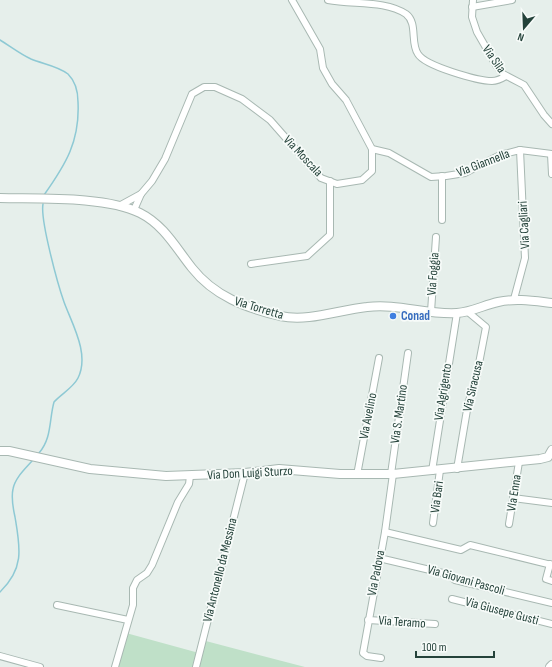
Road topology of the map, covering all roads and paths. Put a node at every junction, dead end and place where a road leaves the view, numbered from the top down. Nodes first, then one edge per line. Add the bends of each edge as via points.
1 (292, 0) edge
2 (328, 0) edge
3 (473, 0) edge
4 (512, 0) edge
5 (375, 2) edge
6 (472, 7) junction
7 (506, 76) junction
8 (552, 124) edge
9 (372, 149) junction
10 (520, 150) junction
11 (551, 154) edge
12 (552, 174) edge
13 (442, 176) junction
14 (330, 181) junction
15 (141, 194) junction
16 (0, 198) edge
17 (119, 206) junction
18 (134, 210) junction
19 (442, 220) dead end
20 (436, 236) dead end
21 (251, 264) dead end
22 (514, 299) junction
23 (552, 303) edge
24 (431, 312) junction
25 (468, 312) junction
26 (457, 313) junction
27 (408, 353) dead end
28 (379, 358) dead end
29 (0, 451) edge
30 (551, 455) edge
31 (519, 462) junction
32 (457, 469) junction
33 (440, 470) junction
34 (432, 471) junction
35 (245, 473) junction
36 (392, 474) junction
37 (357, 475) junction
38 (190, 476) junction
39 (513, 498) junction
40 (552, 502) edge
41 (433, 523) dead end
42 (509, 524) dead end
43 (385, 532) junction
44 (379, 558) junction
45 (551, 565) edge
46 (552, 581) edge
47 (452, 598) dead end
48 (552, 603) edge
49 (57, 605) dead end
50 (128, 620) junction
51 (368, 620) junction
52 (435, 624) dead end
53 (552, 624) edge
54 (0, 656) edge
55 (381, 658) dead end
56 (40, 667) edge
57 (115, 667) edge
58 (196, 667) edge

1 - 9 street, Via Moscala via 320,49 323,68 346,100
2 - 5 street via 346,3
3 - 6 street, Via Sila
4 - 6 street
5 - 7 street via 402,12 411,19 417,54 426,62 486,81 500,80
6 - 7 street, Via Sila via 477,32 496,65
7 - 8 street, Via Sila via 524,85
9 - 13 street, Via Giannella via 389,153 431,177
9 - 14 street, Via Moscala via 372,171 362,180 336,184
10 - 11 street, Via Giannella
10 - 13 street, Via Giannella via 500,155 465,173
10 - 22 street, Via Cagliari via 525,258
11 - 12 street
13 - 19 street
14 - 15 street, Via Moscala via 321,178 270,120 242,99 215,87 204,87 192,94 165,159
14 - 21 street via 330,235 307,256
15 - 17 street
15 - 18 street
16 - 17 street, Via Torretta via 96,202
17 - 18 street, Via Torretta
18 - 24 street, Via Torretta via 162,230 211,286 231,300 252,308 291,318 378,306
20 - 24 street, Via Foggia
22 - 23 street, Via Torretta
22 - 25 street, Via Torretta via 496,302
24 - 26 street, Via Torretta
25 - 26 street, Via Torretta
25 - 32 street, Via Siracusa via 486,328 476,379 468,404
26 - 34 street, Via Agrigento
27 - 36 street, Via S. Martino
28 - 37 street, Via Avelino
29 - 38 street, Via Don Luigi Sturzo via 90,469 140,475
30 - 31 street, Via Don Luigi Sturzo
31 - 32 street, Via Don Luigi Sturzo
31 - 39 street, VIa Enna
32 - 33 street, Via Don Luigi Sturzo
33 - 34 street, Via Don Luigi Sturzo
33 - 41 street, Via Bari
34 - 36 street, Via Don Luigi Sturzo
35 - 37 street, Via Don Luigi Sturzo via 280,470
35 - 38 street, Via Don Luigi Sturzo
35 - 58 street, Via Antonello da Messina
36 - 37 street, Via Don Luigi Sturzo
36 - 43 street, Via Padova
38 - 50 street via 189,484 178,502 152,565 137,580 133,588 133,605
39 - 40 street
39 - 42 street, VIa Enna
43 - 44 street, Via Padova
43 - 45 street via 460,550 470,545
44 - 48 street, Via Giovani Pascoli via 447,574 455,580
44 - 51 street, Via Padova
45 - 46 street via 546,579
47 - 53 street, Via Giusepe Gusti
49 - 50 street
50 - 57 street
51 - 52 street, Via Teramo
51 - 55 street, Via Padova via 363,653
54 - 56 street

